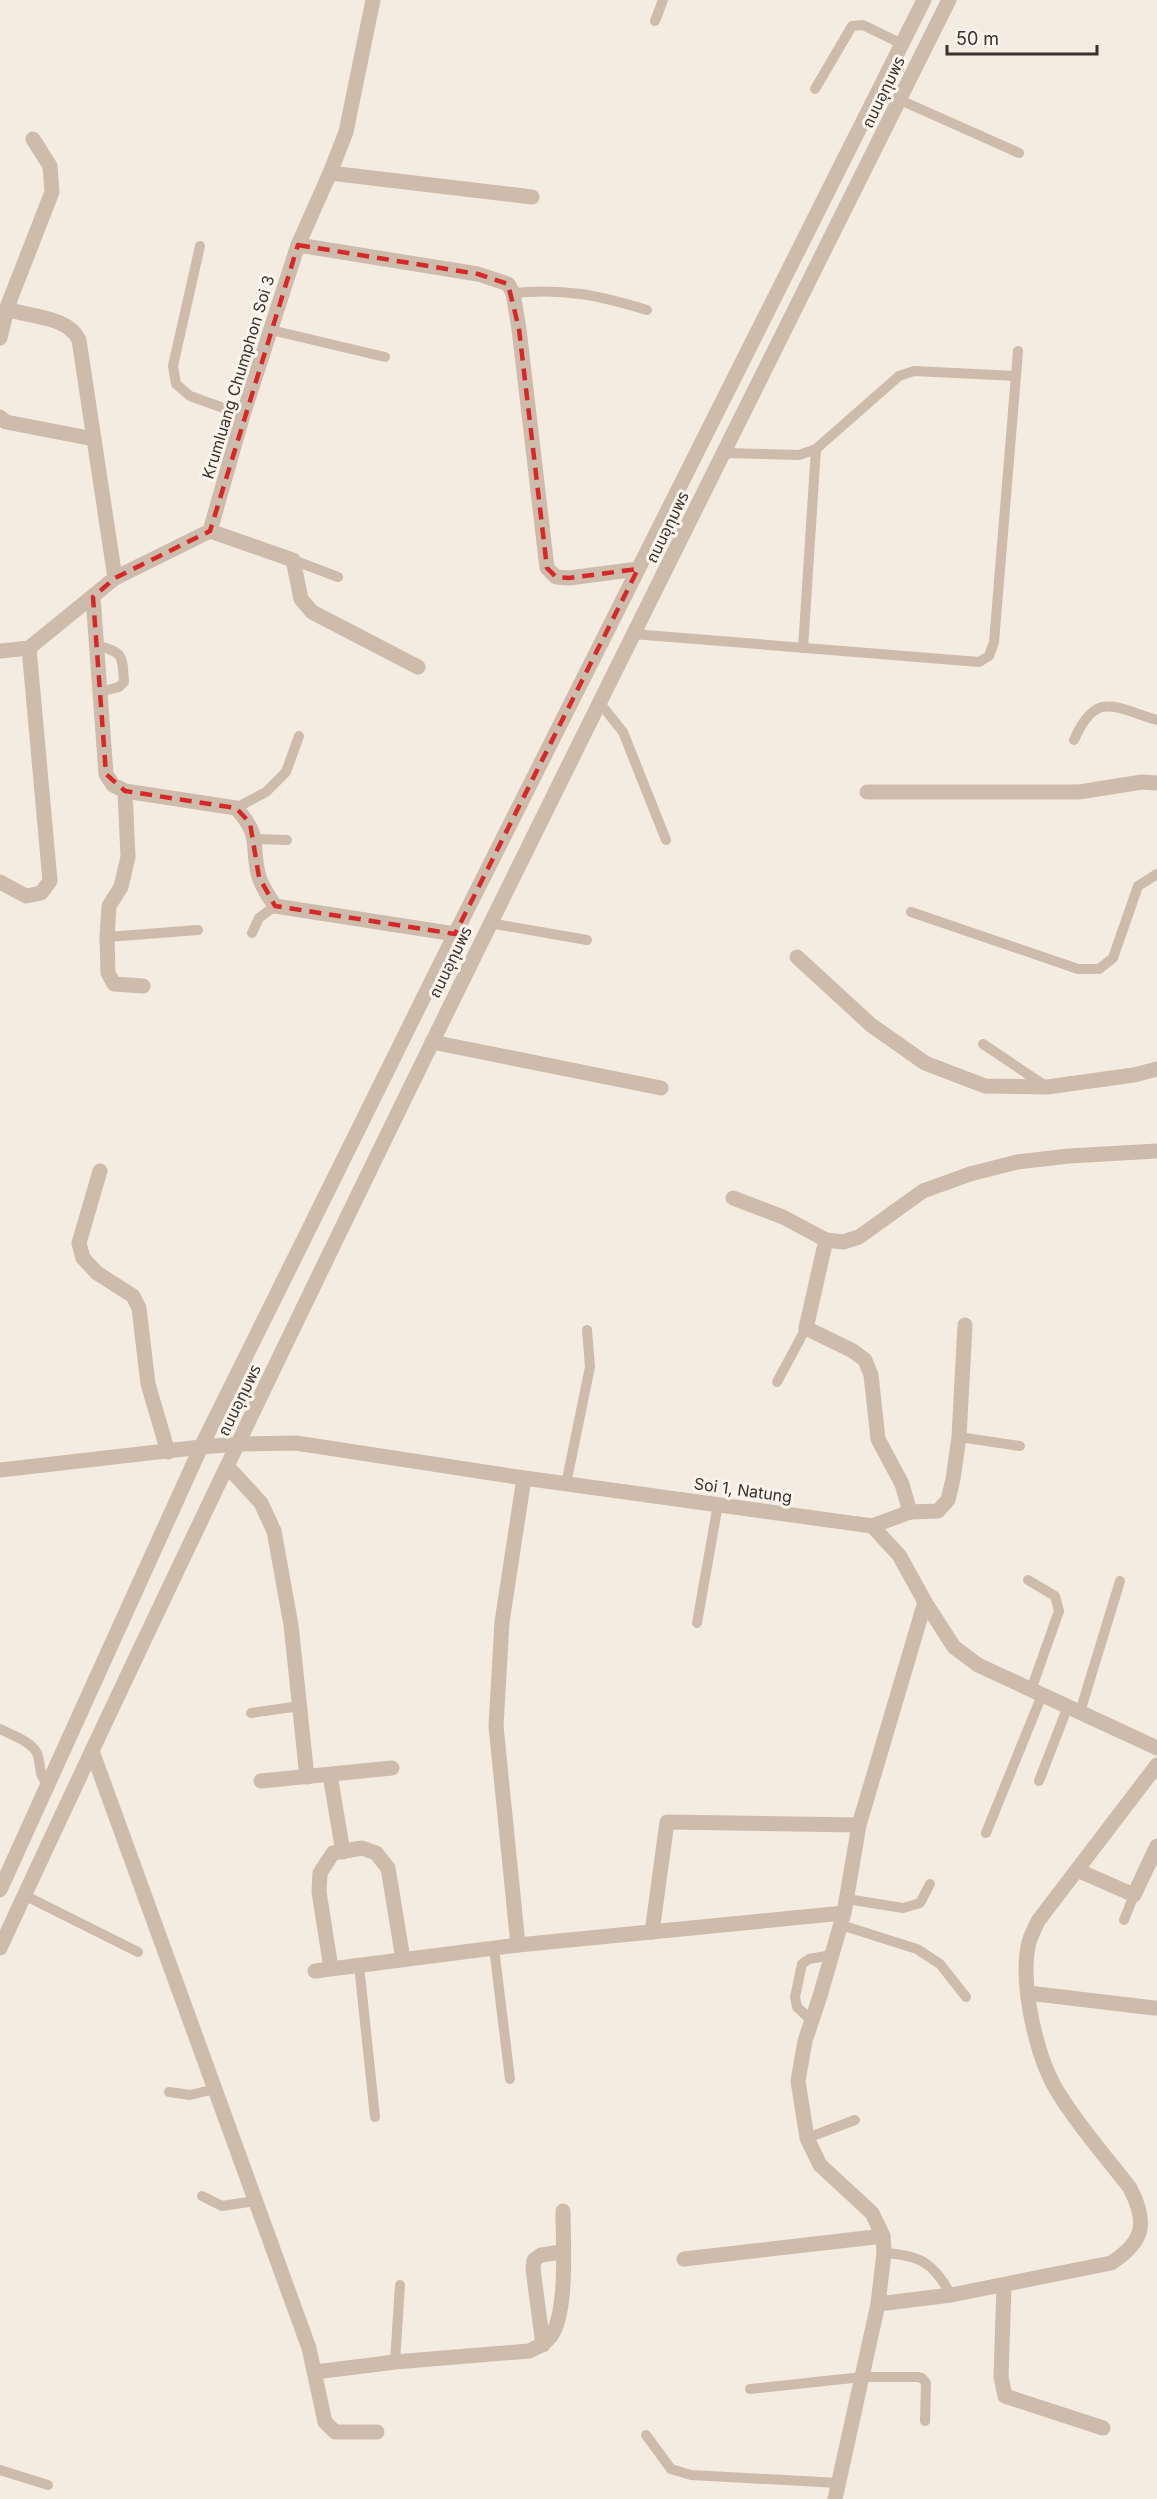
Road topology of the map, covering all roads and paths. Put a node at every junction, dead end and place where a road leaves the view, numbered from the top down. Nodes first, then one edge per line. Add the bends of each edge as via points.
1 (373, 0) edge
2 (663, 0) edge
3 (924, 0) edge
4 (949, 0) edge
5 (655, 21) dead end
6 (902, 44) junction
7 (815, 89) dead end
8 (900, 100) junction
9 (33, 139) dead end
10 (1019, 153) dead end
11 (330, 173) junction
12 (532, 197) dead end
13 (298, 244) junction
14 (200, 246) dead end
15 (513, 293) junction
16 (647, 310) dead end
17 (4, 315) edge
18 (271, 330) junction
19 (0, 338) edge
20 (1018, 351) dead end
21 (385, 357) dead end
22 (1016, 376) junction
23 (243, 416) junction
24 (0, 417) edge
25 (94, 439) junction
26 (816, 449) junction
27 (724, 453) junction
28 (210, 531) junction
29 (293, 560) junction
30 (638, 569) junction
31 (338, 577) dead end
32 (115, 578) junction
33 (93, 597) junction
34 (633, 634) junction
35 (96, 645) junction
36 (29, 648) junction
37 (803, 648) junction
38 (0, 651) edge
39 (418, 667) dead end
40 (99, 692) junction
41 (599, 702) junction
42 (1157, 720) edge
43 (299, 736) dead end
44 (1074, 740) dead end
45 (1157, 783) edge
46 (125, 791) junction
47 (867, 792) dead end
48 (236, 807) junction
49 (256, 839) junction
50 (288, 840) dead end
51 (666, 840) dead end
52 (1157, 874) edge
53 (0, 882) edge
54 (275, 906) junction
55 (911, 912) dead end
56 (489, 923) junction
57 (198, 930) dead end
58 (252, 933) dead end
59 (454, 934) junction
60 (107, 938) junction
61 (587, 940) dead end
62 (797, 957) dead end
63 (143, 986) dead end
64 (432, 1042) junction
65 (983, 1044) dead end
66 (1157, 1069) edge
67 (1047, 1087) junction
68 (661, 1088) dead end
69 (1157, 1151) edge
70 (100, 1172) dead end
71 (733, 1198) dead end
72 (826, 1240) junction
73 (965, 1325) dead end
74 (806, 1328) junction
75 (587, 1330) dead end
76 (777, 1382) dead end
77 (959, 1437) junction
78 (238, 1444) junction
79 (1020, 1446) dead end
80 (201, 1448) junction
81 (168, 1452) junction
82 (227, 1466) junction
83 (0, 1470) edge
84 (524, 1478) junction
85 (566, 1484) junction
86 (718, 1504) junction
87 (910, 1512) junction
88 (872, 1526) junction
89 (1028, 1580) dead end
90 (1120, 1581) dead end
91 (925, 1602) junction
92 (697, 1623) dead end
93 (1036, 1692) junction
94 (300, 1706) junction
95 (1074, 1709) junction
96 (251, 1713) dead end
97 (0, 1729) edge
98 (1157, 1748) edge
99 (92, 1751) junction
100 (1157, 1765) edge
101 (392, 1768) dead end
102 (330, 1775) junction
103 (307, 1777) junction
104 (261, 1781) dead end
105 (1039, 1781) dead end
106 (48, 1785) junction
107 (860, 1825) junction
108 (986, 1833) dead end
109 (1157, 1846) edge
110 (343, 1851) junction
111 (1077, 1870) junction
112 (930, 1884) dead end
113 (0, 1890) edge
114 (24, 1895) junction
115 (1134, 1895) junction
116 (844, 1912) junction
117 (1124, 1920) dead end
118 (652, 1932) junction
119 (518, 1945) junction
120 (0, 1948) edge
121 (495, 1948) junction
122 (138, 1952) dead end
123 (832, 1955) junction
124 (403, 1959) junction
125 (359, 1965) junction
126 (331, 1968) junction
127 (315, 1971) dead end
128 (1028, 1994) junction
129 (966, 1997) dead end
130 (1154, 2008) dead end
131 (812, 2020) junction
132 (510, 2079) dead end
133 (215, 2089) junction
134 (169, 2092) dead end
135 (375, 2117) dead end
136 (855, 2120) dead end
137 (807, 2138) junction
138 (202, 2196) dead end
139 (255, 2201) junction
140 (563, 2211) dead end
141 (883, 2236) junction
142 (562, 2252) junction
143 (884, 2253) junction
144 (684, 2259) dead end
145 (400, 2285) dead end
146 (1004, 2285) junction
147 (951, 2295) junction
148 (878, 2304) junction
149 (543, 2345) junction
150 (395, 2362) junction
151 (315, 2372) junction
152 (862, 2378) junction
153 (750, 2389) dead end
154 (925, 2421) dead end
155 (1103, 2428) dead end
156 (377, 2432) dead end
157 (646, 2435) dead end
158 (0, 2470) edge
159 (838, 2483) junction
160 (48, 2485) dead end
161 (835, 2499) edge

1 - 11 street, Krumluang Chumphon Soi 3 via 346,132
2 - 5 lane
3 - 6 street, ถนนอุทุมพร
4 - 8 street, ถนนอุทุมพร
6 - 7 lane via 862,25 852,26
6 - 30 street, ถนนอุทุมพร
8 - 10 lane
8 - 27 street, ถนนอุทุมพร
9 - 17 street via 50,166 52,192
11 - 12 street
11 - 13 street, Krumluang Chumphon Soi 3
13 - 15 street via 478,273 508,284
13 - 18 street, Krumluang Chumphon Soi 3
14 - 23 lane via 173,366 176,384 190,396
15 - 16 lane via 547,290 600,296
15 - 30 street via 547,568 556,577 569,578
17 - 19 street
17 - 25 street via 14,311 64,324 75,331
18 - 21 lane
18 - 23 street, Krumluang Chumphon Soi 3
20 - 22 lane
22 - 26 lane via 914,371 899,376
22 - 37 lane via 994,642 989,656 979,662
23 - 28 street, Krumluang Chumphon Soi 3
24 - 25 street via 6,422
25 - 32 street
26 - 27 lane via 799,455
26 - 37 lane
27 - 34 street, ถนนอุทุมพร
28 - 29 street
28 - 32 street
29 - 31 lane
29 - 39 street via 301,599 312,612
30 - 59 street, ถนนอุทุมพร
32 - 33 street
33 - 35 street
33 - 36 street
34 - 37 lane
34 - 41 street, ถนนอุทุมพร
35 - 40 street
35 - 40 lane via 118,651 124,682
36 - 38 street
36 - 53 street via 50,881 41,893 26,896
40 - 46 street via 106,774 113,785
41 - 51 lane via 623,732
41 - 56 street, ถนนอุทุมพร
42 - 44 lane via 1110,706 1093,709 1083,719
43 - 48 lane via 286,772 266,792
45 - 47 street via 1079,792
46 - 48 street
46 - 60 street via 128,857 121,887 109,906
48 - 49 street via 250,823
49 - 50 lane
49 - 54 street via 259,877
52 - 55 lane via 1138,886 1113,958 1100,969 1078,969
54 - 58 lane via 259,918
54 - 59 street
56 - 61 lane
56 - 64 street, ถนนอุทุมพร
57 - 60 lane
59 - 80 street, ถนนอุทุมพร
60 - 63 street via 108,974 114,984
62 - 67 street via 871,1024 925,1063 985,1086
64 - 68 street
64 - 78 street, ถนนอุทุมพร
65 - 67 lane
66 - 67 street
69 - 72 street via 1017,1162 970,1174 923,1191 859,1237 843,1242
70 - 81 street via 79,1243 83,1258 97,1273 133,1296 140,1308 148,1384
71 - 72 street via 783,1217
72 - 74 street
73 - 77 street
74 - 76 lane
74 - 87 street via 865,1360 871,1375 878,1439 902,1484
75 - 85 lane via 591,1366
77 - 79 lane
77 - 87 street via 948,1500 938,1511
78 - 80 street, Soi 1, Natung
78 - 82 street, ถนนอุทุมพร
78 - 84 street, Soi 1, Natung via 296,1443
80 - 81 street, Soi 1, Natung
80 - 106 street, ถนนอุทุมพร
81 - 83 street, Soi 1, Natung
82 - 94 street via 261,1503 274,1531 291,1625
82 - 99 street, ถนนอุทุมพร
84 - 85 street, Soi 1, Natung
84 - 119 street via 502,1622 496,1726
85 - 86 street, Soi 1, Natung
86 - 88 street, Soi 1, Natung
86 - 92 lane
87 - 88 street
88 - 91 street via 899,1555
89 - 93 lane via 1055,1596 1059,1611
90 - 95 lane
91 - 93 street via 954,1647 978,1665
91 - 107 street
93 - 95 street
93 - 108 lane
94 - 96 lane
94 - 103 street
95 - 98 street
95 - 105 lane
97 - 106 lane via 32,1746 41,1778
99 - 114 street, ถนนอุทุมพร
99 - 133 street
100 - 111 street
101 - 102 street
102 - 103 street
102 - 110 street
103 - 104 street
106 - 113 street, ถนนอุทุมพร
107 - 116 street
107 - 118 street via 667,1822
109 - 115 street
110 - 124 street via 362,1848 376,1852 388,1868
110 - 126 street via 333,1853 320,1873 319,1892
111 - 115 street
111 - 128 street via 1038,1921 1029,1942
112 - 116 lane via 920,1903
114 - 120 street, ถนนอุทุมพร
114 - 122 lane
115 - 117 lane
116 - 118 street
116 - 123 street
116 - 129 lane via 940,1964
118 - 119 street
119 - 121 street
121 - 124 street
121 - 132 lane
123 - 131 street
123 - 131 lane via 802,1964 795,1997 797,2007
124 - 125 street
125 - 126 street
125 - 135 lane
126 - 127 street
128 - 130 street
128 - 146 street via 1039,2048 1060,2096 1130,2188 1142,2219 1132,2246 1111,2263
131 - 137 street via 798,2081
133 - 134 lane via 190,2095
133 - 139 street
136 - 137 lane
137 - 141 street via 820,2165 872,2213
138 - 139 lane via 222,2206
139 - 151 street
140 - 142 street
141 - 143 street
141 - 144 street
142 - 149 street via 561,2311
142 - 149 street via 534,2260
143 - 147 lane via 905,2254 928,2264 941,2276
143 - 148 street
145 - 150 lane
146 - 147 street
146 - 155 street via 1001,2377 1005,2396
147 - 148 street
148 - 152 street
149 - 150 street via 529,2351
150 - 151 street
151 - 156 street via 325,2422 335,2432
152 - 153 lane
152 - 154 lane via 922,2378 926,2384
152 - 159 street
157 - 159 lane via 671,2469 691,2475
158 - 160 lane
159 - 161 street

